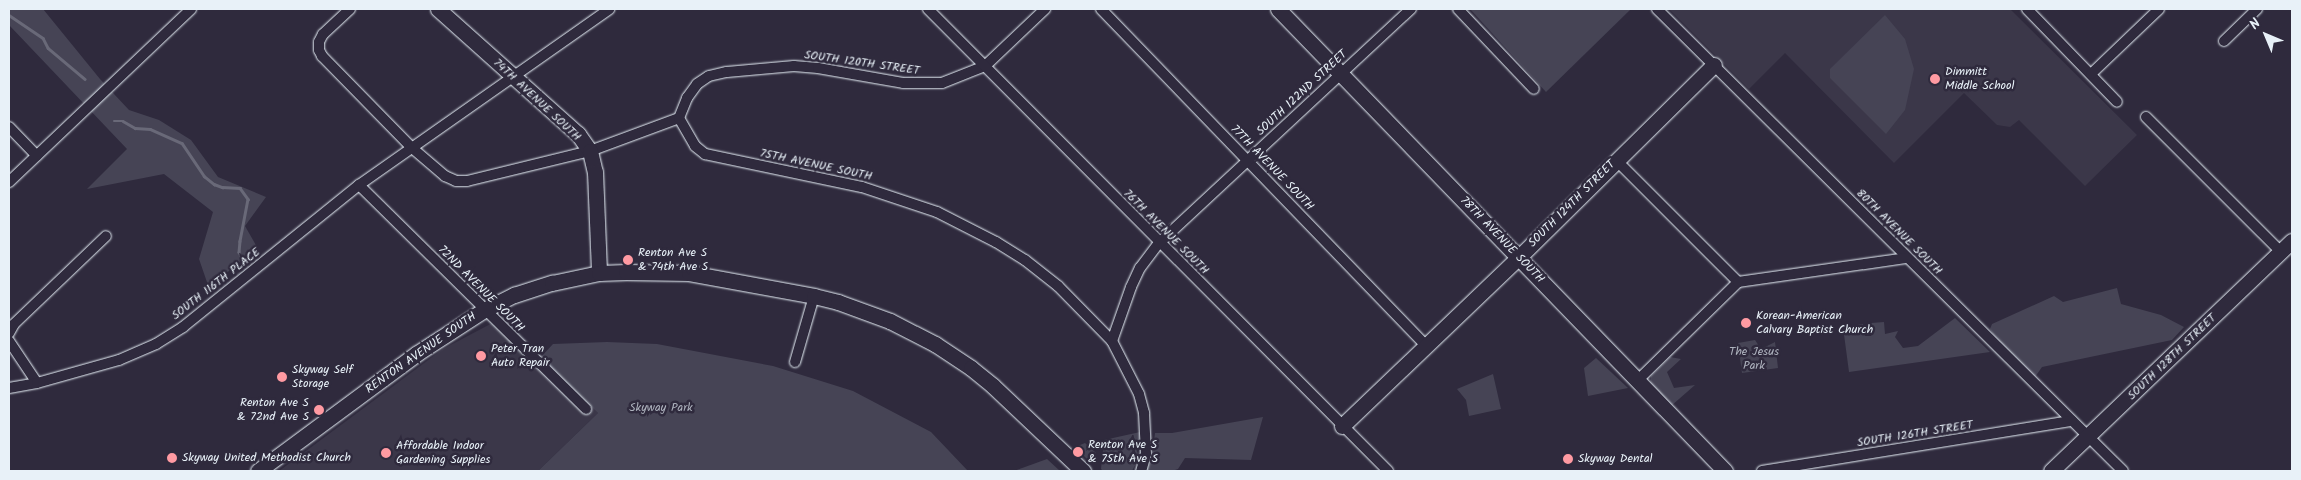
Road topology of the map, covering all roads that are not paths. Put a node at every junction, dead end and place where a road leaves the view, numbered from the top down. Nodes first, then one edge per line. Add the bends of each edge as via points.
1 (350, 9) edge
2 (438, 9) edge
3 (608, 9) edge
4 (928, 9) edge
5 (1045, 9) edge
6 (1101, 9) edge
7 (1278, 9) edge
8 (1411, 9) edge
9 (1458, 9) edge
10 (1657, 9) edge
11 (2027, 9) edge
12 (2159, 9) edge
13 (2257, 9) edge
14 (183, 11) edge
15 (2224, 41) dead end
16 (985, 66) junction
17 (1714, 66) junction
18 (1341, 74) junction
19 (2091, 74) junction
20 (511, 76) junction
21 (1534, 89) dead end
22 (2118, 102) dead end
23 (2146, 117) dead end
24 (679, 118) junction
25 (9, 127) edge
26 (411, 147) junction
27 (590, 151) junction
28 (37, 156) junction
29 (1616, 160) junction
30 (1248, 161) junction
31 (9, 182) edge
32 (359, 185) junction
33 (106, 236) dead end
34 (2292, 241) edge
35 (1159, 243) junction
36 (2281, 252) junction
37 (1518, 258) junction
38 (1907, 258) junction
39 (599, 273) junction
40 (1738, 282) junction
41 (814, 296) junction
42 (484, 310) junction
43 (9, 333) edge
44 (1112, 341) junction
45 (9, 342) edge
46 (1425, 345) junction
47 (795, 362) dead end
48 (1638, 381) junction
49 (37, 383) junction
50 (9, 388) edge
51 (586, 409) dead end
52 (2072, 421) junction
53 (1342, 426) junction
54 (2090, 436) junction
55 (258, 471) edge
56 (1083, 471) edge
57 (1141, 471) edge
58 (1388, 471) edge
59 (1725, 471) edge
60 (1762, 471) edge
61 (2051, 471) edge
62 (2123, 471) edge

1 - 26 street via 322,34 318,50
2 - 20 street, 74TH AVENUE SOUTH
3 - 20 street, SOUTH 116TH PLACE
4 - 16 street, 76TH AVENUE SOUTH
5 - 16 street, SOUTH 120TH STREET
6 - 30 street, 77TH AVENUE SOUTH
7 - 18 street, 78TH AVENUE SOUTH
8 - 18 street, SOUTH 122ND STREET
9 - 21 street
10 - 17 street, 80TH AVENUE SOUTH
11 - 19 street
12 - 19 street
13 - 15 street
14 - 28 street
16 - 24 street, SOUTH 120TH STREET via 942,83 929,84 794,66 727,72 709,76 697,84
16 - 35 street, 76TH AVENUE SOUTH
17 - 29 street, SOUTH 124TH STREET
17 - 38 street, 80TH AVENUE SOUTH
18 - 30 street, SOUTH 122ND STREET
18 - 37 street, 78TH AVENUE SOUTH
19 - 22 street
20 - 26 street, SOUTH 116TH PLACE
20 - 27 street, 74TH AVENUE SOUTH via 578,134
23 - 36 street
24 - 27 street
24 - 44 street, 75TH AVENUE SOUTH via 694,146 705,154 862,187 937,212 996,242 1058,286
25 - 28 street
26 - 27 street via 445,176 456,181 479,179
26 - 32 street, SOUTH 116TH PLACE
27 - 39 street, 74TH AVENUE SOUTH via 595,172
28 - 31 street
29 - 37 street, SOUTH 124TH STREET
29 - 40 street
30 - 35 street, SOUTH 122ND STREET
30 - 46 street, 77TH AVENUE SOUTH
32 - 42 street, 72ND AVENUE SOUTH
32 - 49 street, SOUTH 116TH PLACE via 183,327 156,344 119,360
33 - 43 street via 14,324
34 - 36 street, SOUTH 128TH STREET
35 - 44 street, SOUTH 122ND STREET via 1140,268
35 - 53 street, 76TH AVENUE SOUTH
36 - 54 street, SOUTH 128TH STREET
37 - 46 street, SOUTH 124TH STREET
37 - 48 street, 78TH AVENUE SOUTH
38 - 40 street
38 - 52 street, 80TH AVENUE SOUTH
39 - 41 street, RENTON AVENUE SOUTH via 689,273
39 - 42 street, RENTON AVENUE SOUTH via 526,291
40 - 48 street
41 - 47 street
41 - 56 street, RENTON AVENUE SOUTH via 890,321 953,355 993,386
42 - 51 street, 72ND AVENUE SOUTH
42 - 55 street, RENTON AVENUE SOUTH via 416,354
44 - 57 street, 75TH AVENUE SOUTH via 1139,394 1144,413 1146,454
45 - 49 street
46 - 53 street, SOUTH 124TH STREET
48 - 59 street, 78TH AVENUE SOUTH
49 - 50 street, SOUTH 116TH PLACE
52 - 54 street, 80TH AVENUE SOUTH
52 - 60 street, SOUTH 126TH STREET
53 - 58 street, 76TH AVENUE SOUTH
54 - 61 street, SOUTH 128TH STREET
54 - 62 street, 80TH AVENUE SOUTH

